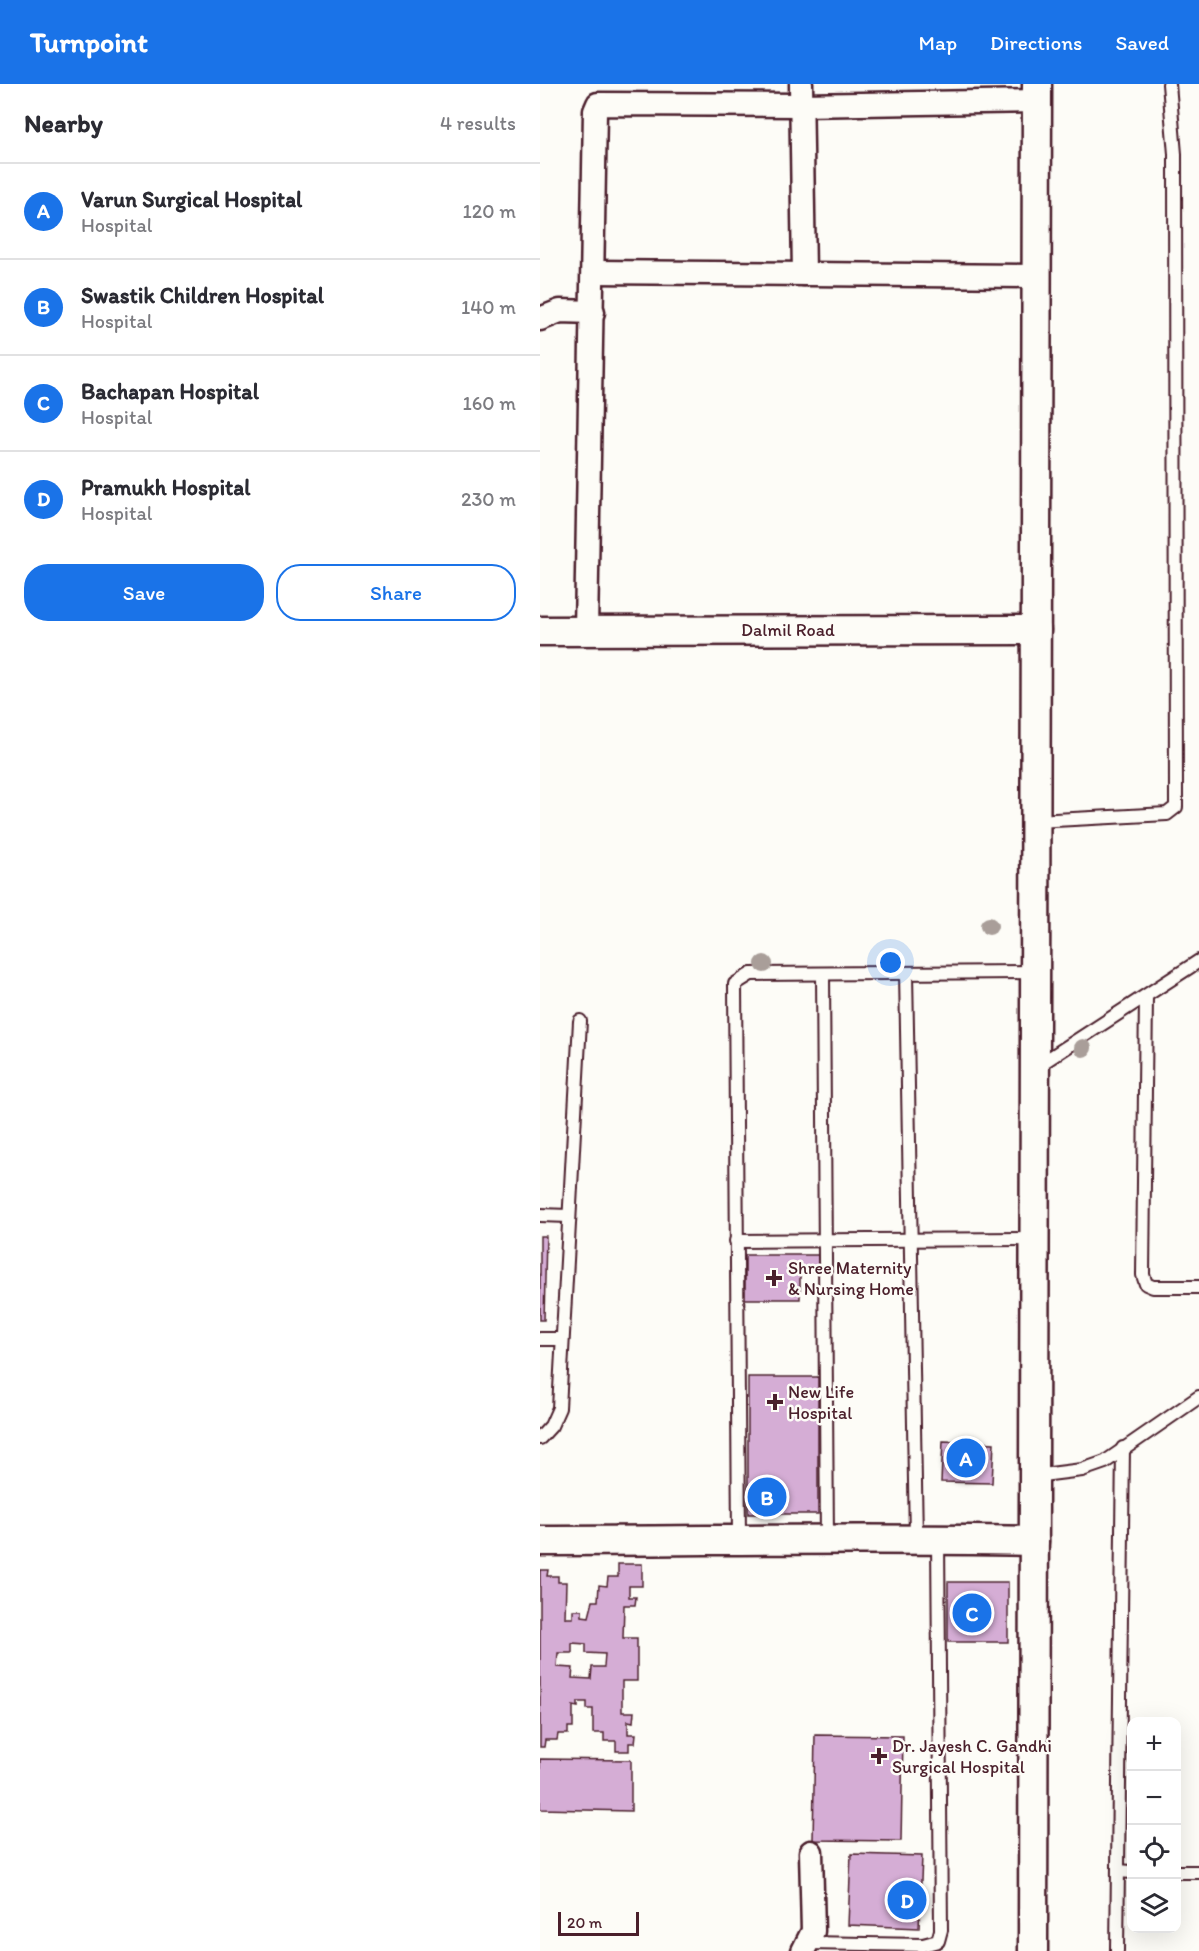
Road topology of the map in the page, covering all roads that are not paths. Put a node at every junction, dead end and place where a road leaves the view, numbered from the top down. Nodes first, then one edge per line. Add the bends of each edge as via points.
1 (1169, 84) edge
2 (1037, 92) edge
3 (917, 94) edge
4 (801, 95) edge
5 (593, 272) junction
6 (804, 274) junction
7 (1036, 276) junction
8 (593, 312) junction
9 (540, 319) edge
10 (1036, 630) junction
11 (540, 631) edge
12 (586, 631) junction
13 (1036, 821) junction
14 (1199, 961) edge
15 (1035, 972) junction
16 (906, 973) junction
17 (823, 974) junction
18 (1146, 996) junction
19 (580, 1021) dead end
20 (1035, 1067) junction
21 (540, 1215) edge
22 (569, 1216) junction
23 (1034, 1239) junction
24 (736, 1241) junction
25 (910, 1241) junction
26 (825, 1242) junction
27 (1199, 1287) edge
28 (540, 1339) edge
29 (562, 1339) junction
30 (1199, 1397) edge
31 (540, 1438) edge
32 (1123, 1448) junction
33 (1034, 1476) junction
34 (927, 1538) junction
35 (540, 1541) edge
36 (739, 1541) junction
37 (827, 1541) junction
38 (1034, 1541) junction
39 (811, 1852) dead end
40 (1118, 1871) junction
41 (1127, 1872) edge
42 (1181, 1872) edge
43 (1199, 1872) edge
44 (806, 1947) edge
45 (1033, 1951) edge
46 (1117, 1951) edge

1 - 13 lane via 1175,153 1176,807 1167,814
2 - 3 street
2 - 7 street
3 - 4 street
4 - 5 street via 598,104
4 - 6 street
5 - 6 street
5 - 8 street
6 - 7 street
7 - 10 street
8 - 9 street via 560,311
8 - 12 street
10 - 12 street, Dalmil Road
10 - 13 street
11 - 12 street, Dalmil Road
13 - 15 street
14 - 18 lane
15 - 16 lane
15 - 20 street
16 - 17 lane
16 - 25 lane
17 - 24 lane via 751,975 735,984
17 - 26 lane
18 - 20 lane
18 - 27 lane via 1143,1275 1146,1284 1153,1287
19 - 22 lane
20 - 23 street
21 - 22 lane
22 - 29 lane
23 - 25 lane
23 - 33 street
24 - 26 lane
24 - 36 lane
25 - 26 lane
25 - 34 lane
26 - 37 lane
28 - 29 lane
29 - 31 lane via 559,1408
30 - 32 lane
32 - 33 lane via 1105,1462 1082,1470
32 - 40 lane
33 - 38 street
34 - 37 street
34 - 38 street
34 - 44 lane via 941,1930 938,1941 923,1945
35 - 36 street
36 - 37 street
38 - 45 street
39 - 44 street via 813,1931
40 - 41 lane
40 - 46 lane
42 - 43 lane

